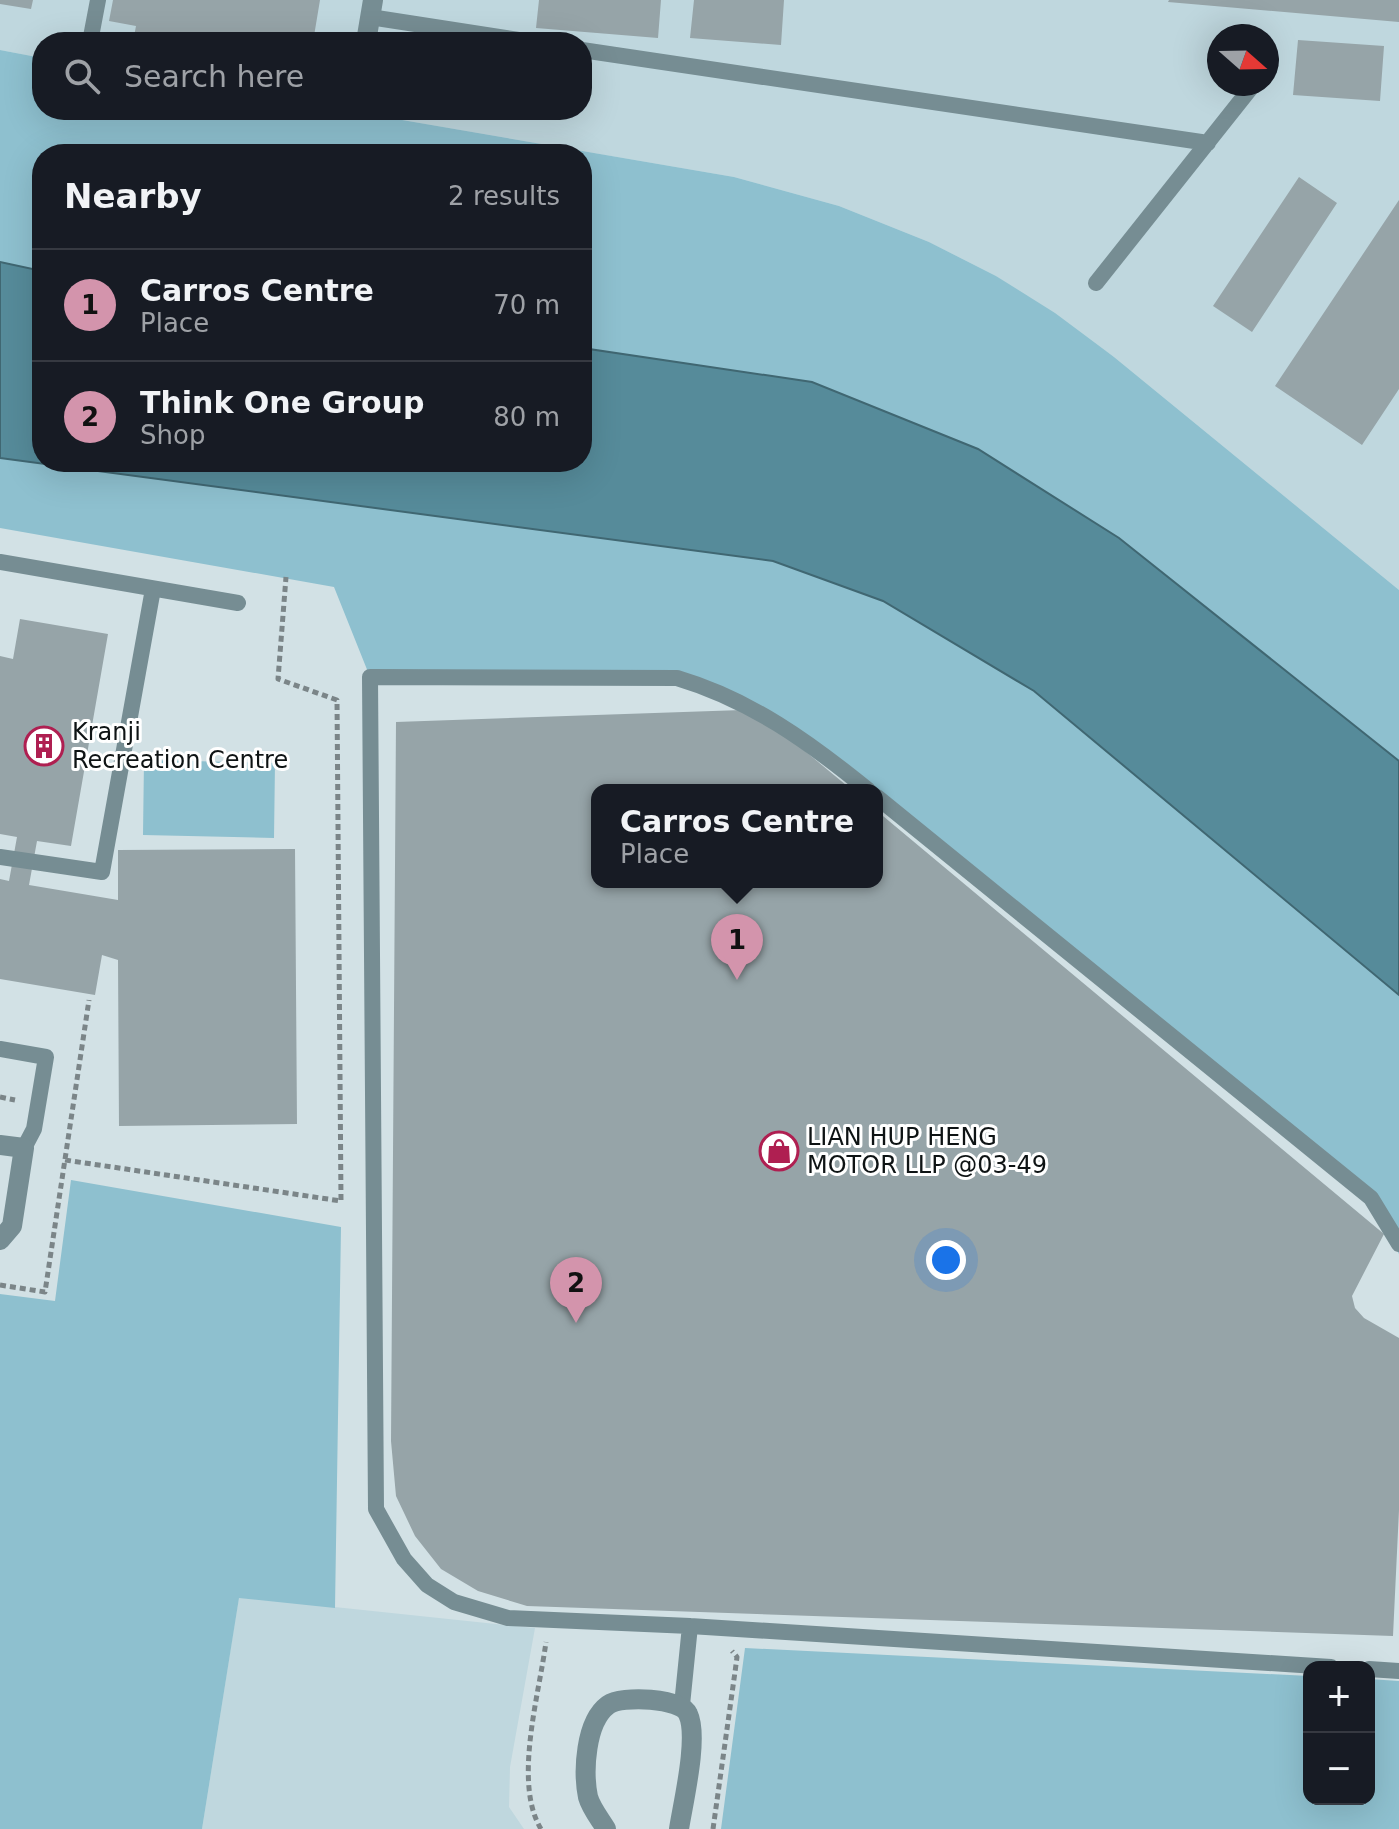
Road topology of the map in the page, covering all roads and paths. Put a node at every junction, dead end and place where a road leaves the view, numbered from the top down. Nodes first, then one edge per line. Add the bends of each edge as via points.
1 (98, 0) edge
2 (371, 9) edge
3 (92, 32) edge
4 (368, 32) edge
5 (483, 32) edge
6 (592, 51) edge
7 (1245, 96) edge
8 (1208, 143) junction
9 (1096, 283) dead end
10 (0, 562) edge
11 (286, 577) dead end
12 (153, 589) junction
13 (238, 603) dead end
14 (860, 784) edge
15 (883, 802) edge
16 (0, 857) edge
17 (89, 1000) dead end
18 (0, 1049) edge
19 (0, 1145) edge
20 (24, 1148) junction
21 (65, 1160) junction
22 (0, 1240) edge
23 (1399, 1244) edge
24 (0, 1285) edge
25 (690, 1626) junction
26 (1303, 1665) edge
27 (1375, 1669) edge
28 (1399, 1671) edge
29 (682, 1705) junction
30 (606, 1829) edge
31 (679, 1829) edge

1 - 3 lane
2 - 4 street
2 - 5 lane
6 - 8 lane
7 - 8 lane
8 - 9 lane
10 - 12 lane
11 - 21 path via 278,679 337,700 341,1201
12 - 13 lane
12 - 16 lane via 102,872
14 - 25 lane via 774,719 717,690 677,678 370,677 376,1509 387,1533 427,1585 479,1612 508,1618
15 - 23 lane via 1371,1198
17 - 21 path
18 - 20 lane via 46,1057 34,1129
19 - 20 street
20 - 22 street via 12,1226
21 - 24 path via 45,1292
25 - 26 lane
25 - 29 lane
27 - 28 lane
29 - 30 street via 627,1699 608,1705 595,1723 586,1774 589,1800
29 - 31 street via 691,1731

